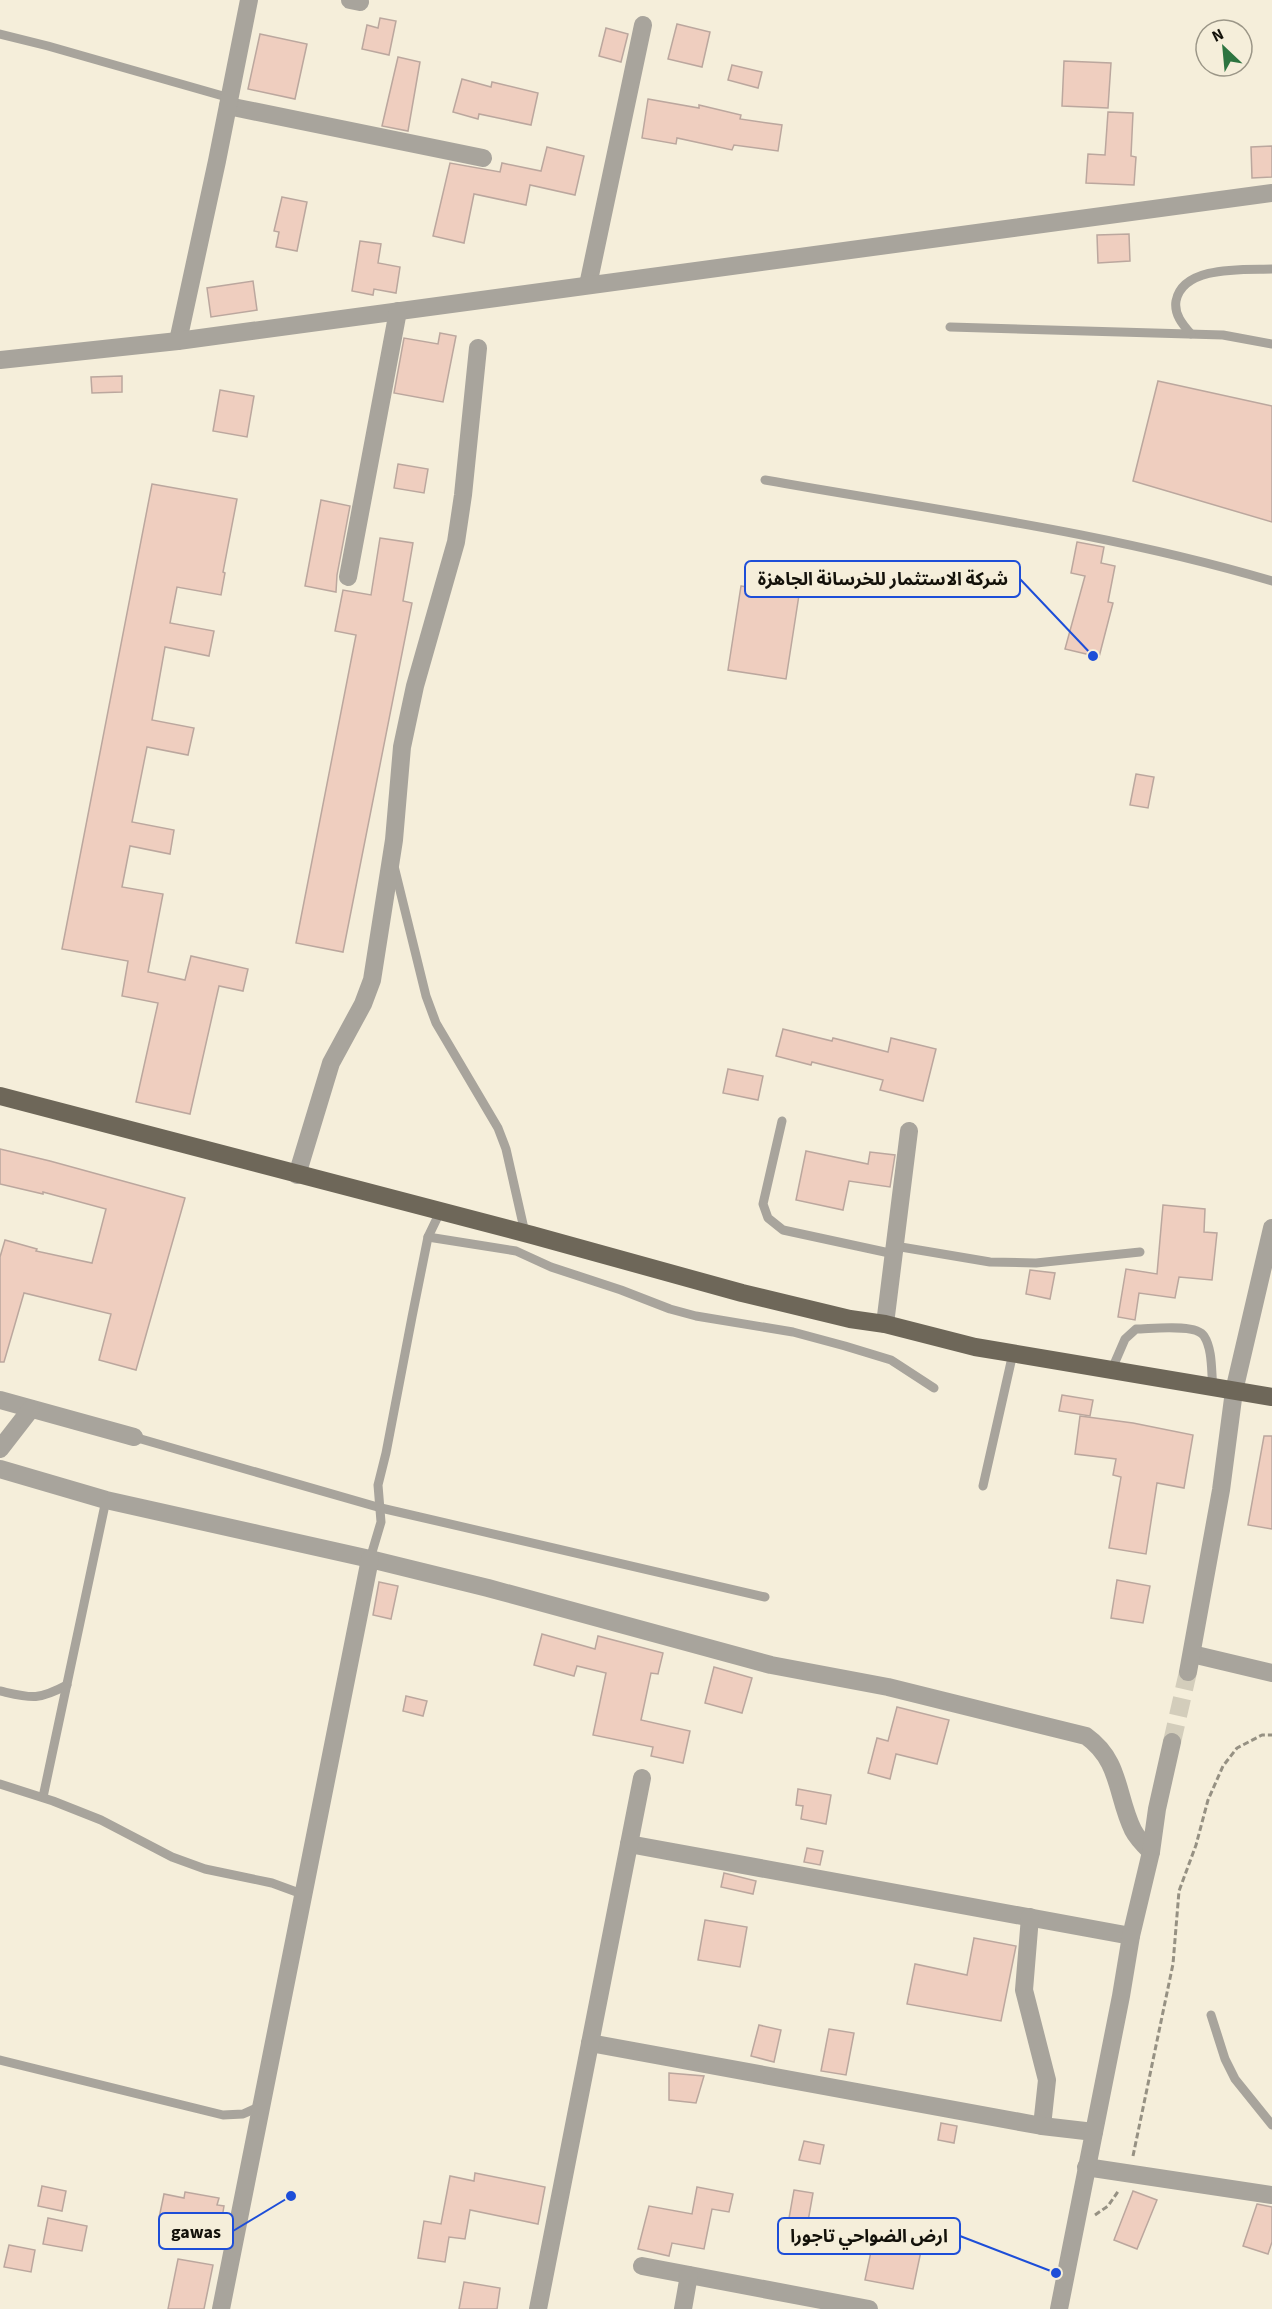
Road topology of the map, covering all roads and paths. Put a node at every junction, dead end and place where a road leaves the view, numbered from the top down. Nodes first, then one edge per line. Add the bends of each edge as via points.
1 (249, 0) edge
2 (643, 25) dead end
3 (0, 34) edge
4 (229, 102) junction
5 (483, 158) dead end
6 (1272, 193) edge
7 (1272, 269) edge
8 (588, 285) junction
9 (398, 311) junction
10 (950, 327) dead end
11 (1191, 334) junction
12 (178, 341) junction
13 (1272, 344) edge
14 (478, 348) dead end
15 (0, 360) edge
16 (765, 480) dead end
17 (348, 576) dead end
18 (1272, 581) edge
19 (392, 857) junction
20 (0, 1096) edge
21 (782, 1121) dead end
22 (909, 1131) dead end
23 (297, 1175) junction
24 (440, 1212) junction
25 (1272, 1228) edge
26 (525, 1233) junction
27 (428, 1237) junction
28 (894, 1250) junction
29 (1140, 1252) dead end
30 (1264, 1298) edge
31 (885, 1324) junction
32 (1013, 1353) junction
33 (1112, 1370) junction
34 (934, 1388) dead end
35 (1213, 1388) junction
36 (1234, 1391) junction
37 (1272, 1397) edge
38 (0, 1400) edge
39 (31, 1409) junction
40 (134, 1437) joint
41 (0, 1449) edge
42 (0, 1469) edge
43 (983, 1486) dead end
44 (106, 1500) junction
45 (381, 1508) junction
46 (370, 1559) junction
47 (765, 1597) dead end
48 (1192, 1654) junction
49 (1188, 1672) tunnel mouth
50 (1272, 1673) edge
51 (66, 1685) junction
52 (0, 1691) edge
53 (1272, 1735) edge
54 (1172, 1742) tunnel mouth
55 (642, 1778) dead end
56 (0, 1784) edge
57 (43, 1797) junction
58 (629, 1844) junction
59 (1151, 1852) junction
60 (302, 1894) junction
61 (1030, 1917) junction
62 (1131, 1936) junction
63 (1211, 2015) dead end
64 (590, 2043) junction
65 (0, 2060) edge
66 (261, 2106) junction
67 (1272, 2125) edge
68 (1042, 2126) junction
69 (1094, 2132) junction
70 (1086, 2167) junction
71 (1128, 2173) junction
72 (1272, 2195) edge
73 (1074, 2230) junction
74 (642, 2266) dead end
75 (689, 2275) junction
76 (859, 2308) edge
77 (222, 2309) edge
78 (538, 2309) edge
79 (683, 2309) edge
80 (1059, 2309) edge

1 - 4 street
2 - 8 street
3 - 4 lane
4 - 5 street
4 - 12 street
6 - 8 street
7 - 11 lane via 1222,271 1187,282 1178,294 1175,308
8 - 9 street
9 - 12 street
9 - 17 street
10 - 11 lane
11 - 13 lane
12 - 15 street
14 - 19 street via 456,542 402,747
16 - 18 lane via 1113,541
19 - 23 street via 372,980 331,1063
19 - 26 lane via 426,996 436,1023 498,1128
20 - 23 main road
21 - 28 lane via 763,1204 768,1218 783,1230
22 - 28 street
23 - 24 main road
24 - 26 main road
24 - 27 lane
25 - 30 street
26 - 31 main road via 742,1293
27 - 34 lane via 516,1251 550,1267 679,1311 793,1332 856,1349 891,1360
27 - 45 lane via 378,1485
28 - 29 lane via 990,1262 1036,1263
28 - 31 street
30 - 36 street
31 - 32 main road
32 - 33 main road
32 - 43 lane
33 - 35 main road
33 - 35 lane via 1125,1339 1136,1329 1194,1328 1204,1335 1209,1349
35 - 36 main road
36 - 37 main road
36 - 48 street
38 - 39 street
39 - 40 street
39 - 41 street
40 - 45 lane
42 - 44 street
44 - 46 street
44 - 51 lane
45 - 46 lane
45 - 47 lane
46 - 59 street via 771,1665 888,1687 1086,1736 1100,1746 1111,1762 1134,1833
46 - 60 street
48 - 49 street
48 - 50 street
51 - 52 lane via 38,1697
51 - 57 lane
53 - 71 path via 1262,1735 1237,1748 1223,1766 1208,1800 1179,1891 1173,1964
54 - 59 street via 1156,1809
55 - 58 street
56 - 57 lane
57 - 60 lane via 101,1820 172,1857
58 - 61 street
58 - 64 street
59 - 62 street
60 - 66 street
61 - 62 street
61 - 68 street via 1024,1990 1047,2080
62 - 69 street
63 - 67 lane via 1235,2079
64 - 68 street
64 - 78 street
65 - 66 lane via 222,2115 243,2114
66 - 77 street
68 - 69 street
69 - 70 street
70 - 71 street
70 - 73 street
71 - 72 street
71 - 73 path via 1108,2206
73 - 80 street
74 - 75 street
75 - 76 street
75 - 79 street

